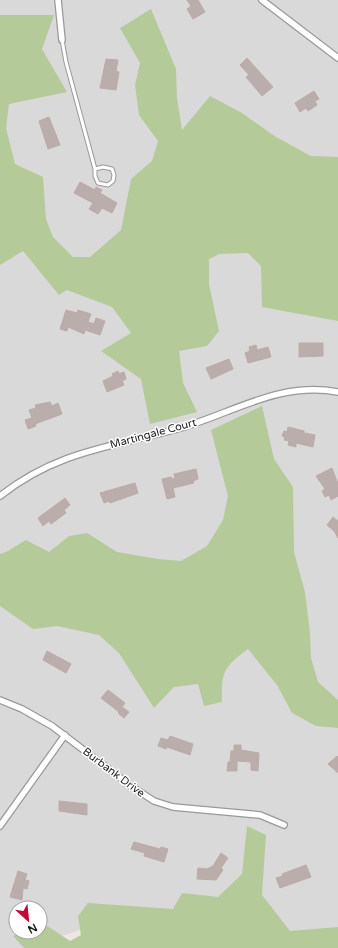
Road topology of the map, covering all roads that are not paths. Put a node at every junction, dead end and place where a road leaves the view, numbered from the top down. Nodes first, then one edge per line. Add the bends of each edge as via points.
1 (58, 0) edge
2 (262, 0) edge
3 (62, 40) joint
4 (338, 58) edge
5 (95, 169) junction
6 (338, 392) edge
7 (0, 496) edge
8 (0, 700) edge
9 (65, 735) junction
10 (284, 825) dead end
11 (0, 826) edge

1 - 3 street
2 - 4 street
3 - 5 lane
5 - 5 lane via 98,183 108,185 113,181 112,169
6 - 7 street, Martingale Court via 306,390 258,398 179,429 88,450 40,470
8 - 9 street, Burbank Drive via 22,708
9 - 10 street, Burbank Drive via 154,801 173,807 260,815
9 - 11 street

